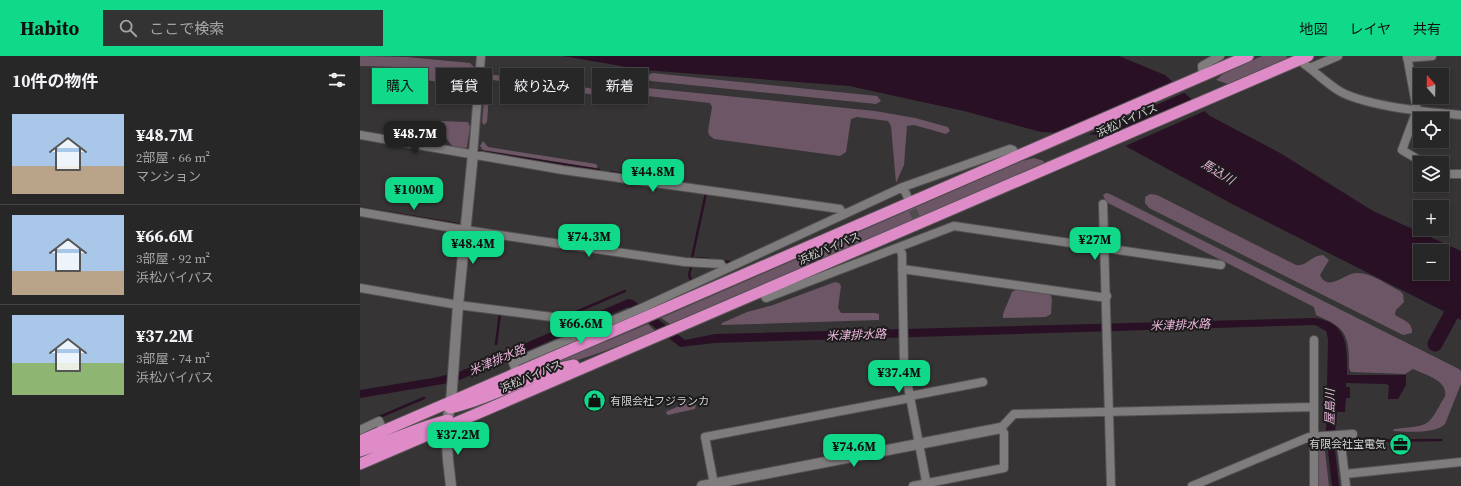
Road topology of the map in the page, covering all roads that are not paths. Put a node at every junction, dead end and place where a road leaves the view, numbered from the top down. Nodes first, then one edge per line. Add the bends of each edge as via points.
1 (1220, 56) edge
2 (1248, 56) edge
3 (1338, 56) edge
4 (1432, 56) edge
5 (481, 57) edge
6 (1407, 57) edge
7 (1308, 63) edge
8 (1203, 76) junction
9 (1417, 110) junction
10 (1461, 115) edge
11 (360, 135) edge
12 (473, 154) junction
13 (1021, 155) junction
14 (1413, 156) edge
15 (1449, 174) edge
16 (1461, 174) edge
17 (903, 187) junction
18 (907, 196) tunnel mouth
19 (1103, 204) dead end
20 (360, 212) edge
21 (843, 215) junction
22 (921, 229) tunnel mouth
23 (465, 230) junction
24 (925, 237) junction
25 (899, 247) junction
26 (1105, 248) junction
27 (1221, 265) dead end
28 (902, 269) junction
29 (724, 270) junction
30 (360, 288) edge
31 (762, 291) junction
32 (1107, 296) junction
33 (458, 305) junction
34 (560, 318) dead end
35 (1314, 340) dead end
36 (601, 360) junction
37 (517, 373) junction
38 (983, 382) dead end
39 (910, 397) junction
40 (450, 405) junction
41 (1314, 407) junction
42 (1109, 412) junction
43 (447, 424) junction
44 (1002, 428) junction
45 (360, 430) edge
46 (383, 431) junction
47 (1353, 434) dead end
48 (1338, 435) junction
49 (1317, 436) junction
50 (360, 441) edge
51 (919, 444) junction
52 (360, 451) edge
53 (1461, 462) edge
54 (360, 464) edge
55 (1345, 474) junction
56 (714, 484) junction
57 (1202, 484) edge
58 (927, 485) edge
59 (451, 486) edge
60 (702, 486) edge
61 (913, 486) edge
62 (1111, 486) edge
63 (1192, 486) edge
64 (1314, 486) edge
65 (1346, 486) edge

1 - 8 street via 1202,66
2 - 8 highway, 浜松バイパス
3 - 7 street
4 - 6 street
5 - 12 street
6 - 9 street
7 - 9 street via 1324,81 1342,92 1363,100
7 - 31 highway, 浜松バイパス via 1232,89
8 - 13 highway, 浜松バイパス
9 - 10 street
9 - 14 street via 1402,150
11 - 12 street
12 - 21 street via 562,170 840,209
12 - 23 street
13 - 17 street via 1010,149
13 - 37 highway, 浜松バイパス
15 - 16 street
17 - 18 street
17 - 21 street
19 - 26 street
20 - 23 street
21 - 29 street
22 - 24 street
23 - 29 street via 685,262 721,264
23 - 33 street
24 - 25 street
24 - 26 street via 954,226
25 - 28 street via 902,254
25 - 31 street via 766,298
26 - 27 street
26 - 32 street
28 - 32 street
28 - 39 street via 904,365
29 - 37 street via 513,363
30 - 33 street
31 - 36 highway, 浜松バイパス
32 - 42 street
33 - 34 street
33 - 40 street
35 - 41 street
36 - 40 highway via 570,366 509,386 467,404
36 - 43 highway, 浜松バイパス
37 - 40 highway, 浜松バイパス
38 - 39 street
39 - 51 street
39 - 56 street via 705,437
40 - 43 street
40 - 46 highway, 浜松バイパス
41 - 42 street
41 - 49 street
42 - 44 street via 1014,414
42 - 62 street
43 - 52 highway via 430,424 387,443
43 - 54 highway, 浜松バイパス
43 - 59 street
44 - 51 street
44 - 58 street via 1004,468
45 - 46 street via 379,421
46 - 50 highway, 浜松バイパス
47 - 48 street
48 - 49 street
48 - 55 street
49 - 57 street via 1309,437
49 - 64 street
51 - 56 street
51 - 58 street
53 - 55 street
55 - 65 street
56 - 60 street
57 - 63 street
58 - 61 street

